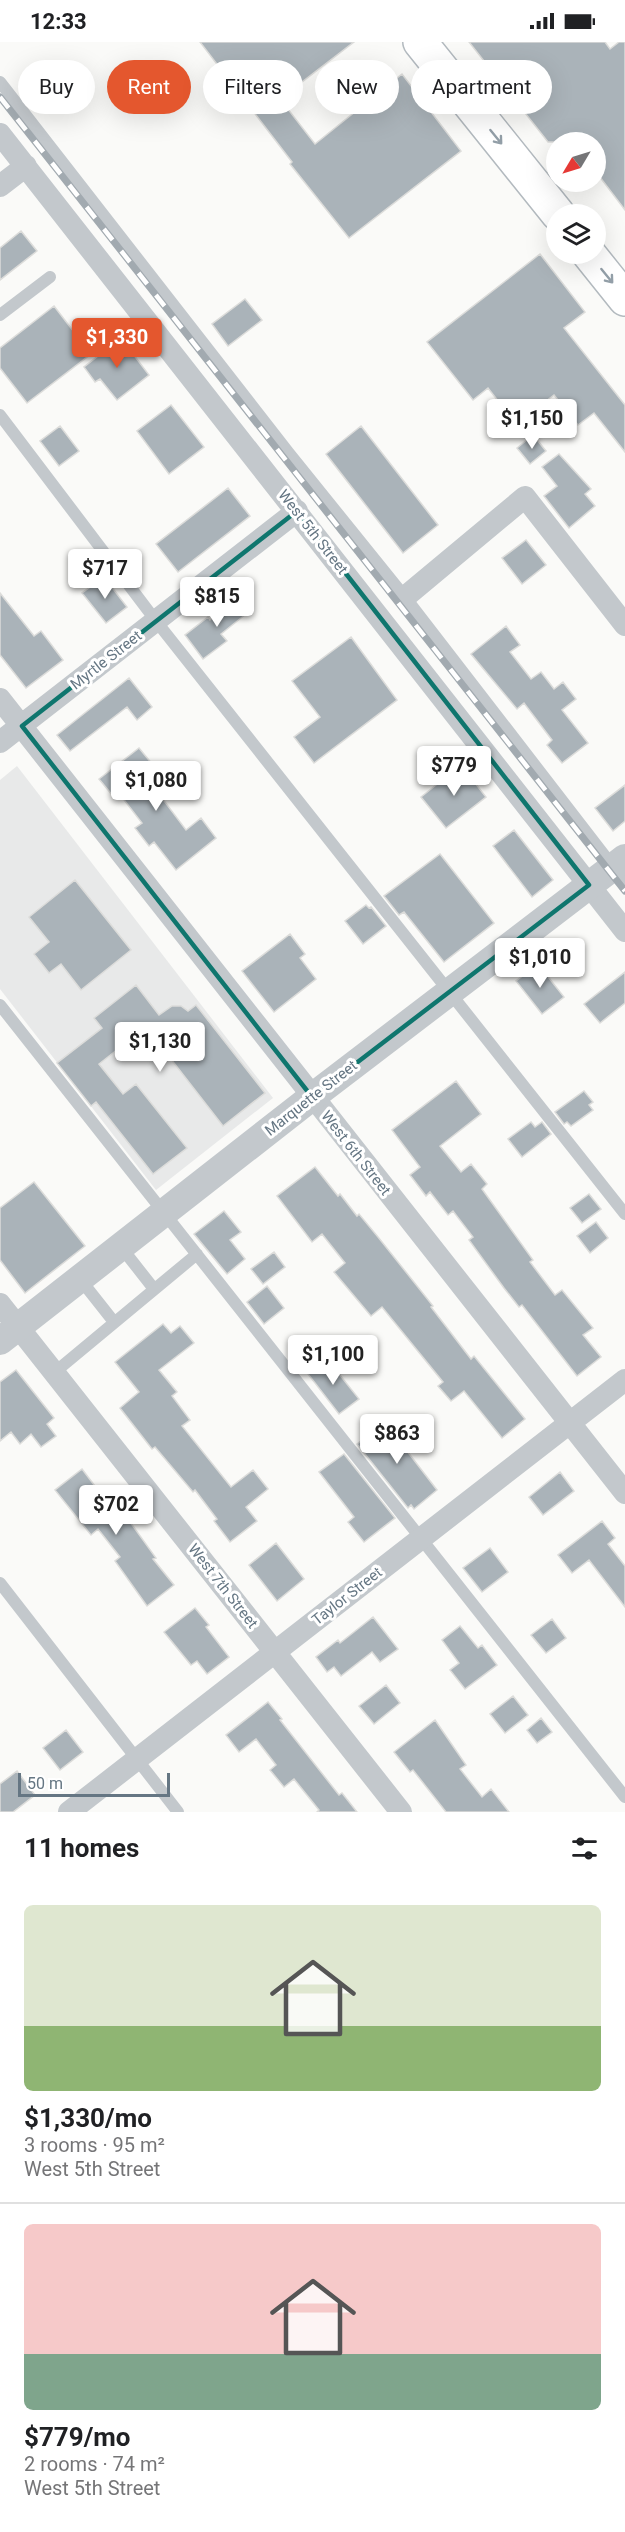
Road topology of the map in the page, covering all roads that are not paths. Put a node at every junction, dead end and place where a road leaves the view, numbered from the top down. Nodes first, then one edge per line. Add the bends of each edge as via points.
1 (420, 42) edge
2 (0, 82) edge
3 (0, 134) edge
4 (26, 165) junction
5 (0, 186) edge
6 (550, 204) edge
7 (597, 264) edge
8 (50, 277) dead end
9 (625, 299) edge
10 (0, 315) edge
11 (0, 415) edge
12 (297, 511) junction
13 (405, 597) junction
14 (156, 621) junction
15 (625, 625) edge
16 (0, 699) edge
17 (22, 726) junction
18 (0, 742) edge
19 (621, 869) edge
20 (589, 885) junction
21 (625, 931) edge
22 (450, 992) junction
23 (0, 1005) edge
24 (312, 1097) junction
25 (164, 1213) junction
26 (625, 1214) edge
27 (121, 1247) junction
28 (197, 1254) junction
29 (80, 1279) junction
30 (154, 1289) junction
31 (0, 1304) edge
32 (114, 1322) junction
33 (9, 1334) edge
34 (55, 1372) junction
35 (625, 1380) edge
36 (569, 1424) junction
37 (625, 1493) edge
38 (422, 1539) junction
39 (0, 1583) edge
40 (275, 1652) junction
41 (137, 1759) junction
42 (625, 1797) edge
43 (69, 1812) edge
44 (178, 1812) edge
45 (401, 1812) edge

1 -> 6 main road
2 - 13 lane
3 - 4 street, West 5th Street
4 - 5 street
4 - 12 street, West 5th Street
7 -> 9 main road
8 - 10 lane
11 - 14 lane
12 - 14 street, Myrtle Street
12 - 20 street, West 5th Street
13 - 15 street via 525,497
13 - 19 lane
14 - 17 street, Myrtle Street
14 - 22 lane
16 - 17 street, West 6th Street
17 - 18 street, Myrtle Street
17 - 24 street, West 6th Street
19 - 20 street, Marquette Street
20 - 21 street, West 5th Street
20 - 22 street, Marquette Street
22 - 24 street, Marquette Street
22 - 26 lane
23 - 25 lane
24 - 25 street, Marquette Street
24 - 36 street, West 6th Street
25 - 27 street, Marquette Street
25 - 28 lane
27 - 29 street, Marquette Street
27 - 30 lane
28 - 30 lane
28 - 38 lane
29 - 32 lane
29 - 33 street, Marquette Street
30 - 32 lane
31 - 33 street, West 7th Street
32 - 34 lane
33 - 34 street, West 7th Street
34 - 40 street, West 7th Street
35 - 36 street, Taylor Street
36 - 37 street, West 6th Street
36 - 38 street, Taylor Street
38 - 40 street, Taylor Street
38 - 42 lane
39 - 41 lane
40 - 41 street, Taylor Street
40 - 45 street, West 7th Street
41 - 43 street, Taylor Street
41 - 44 lane

